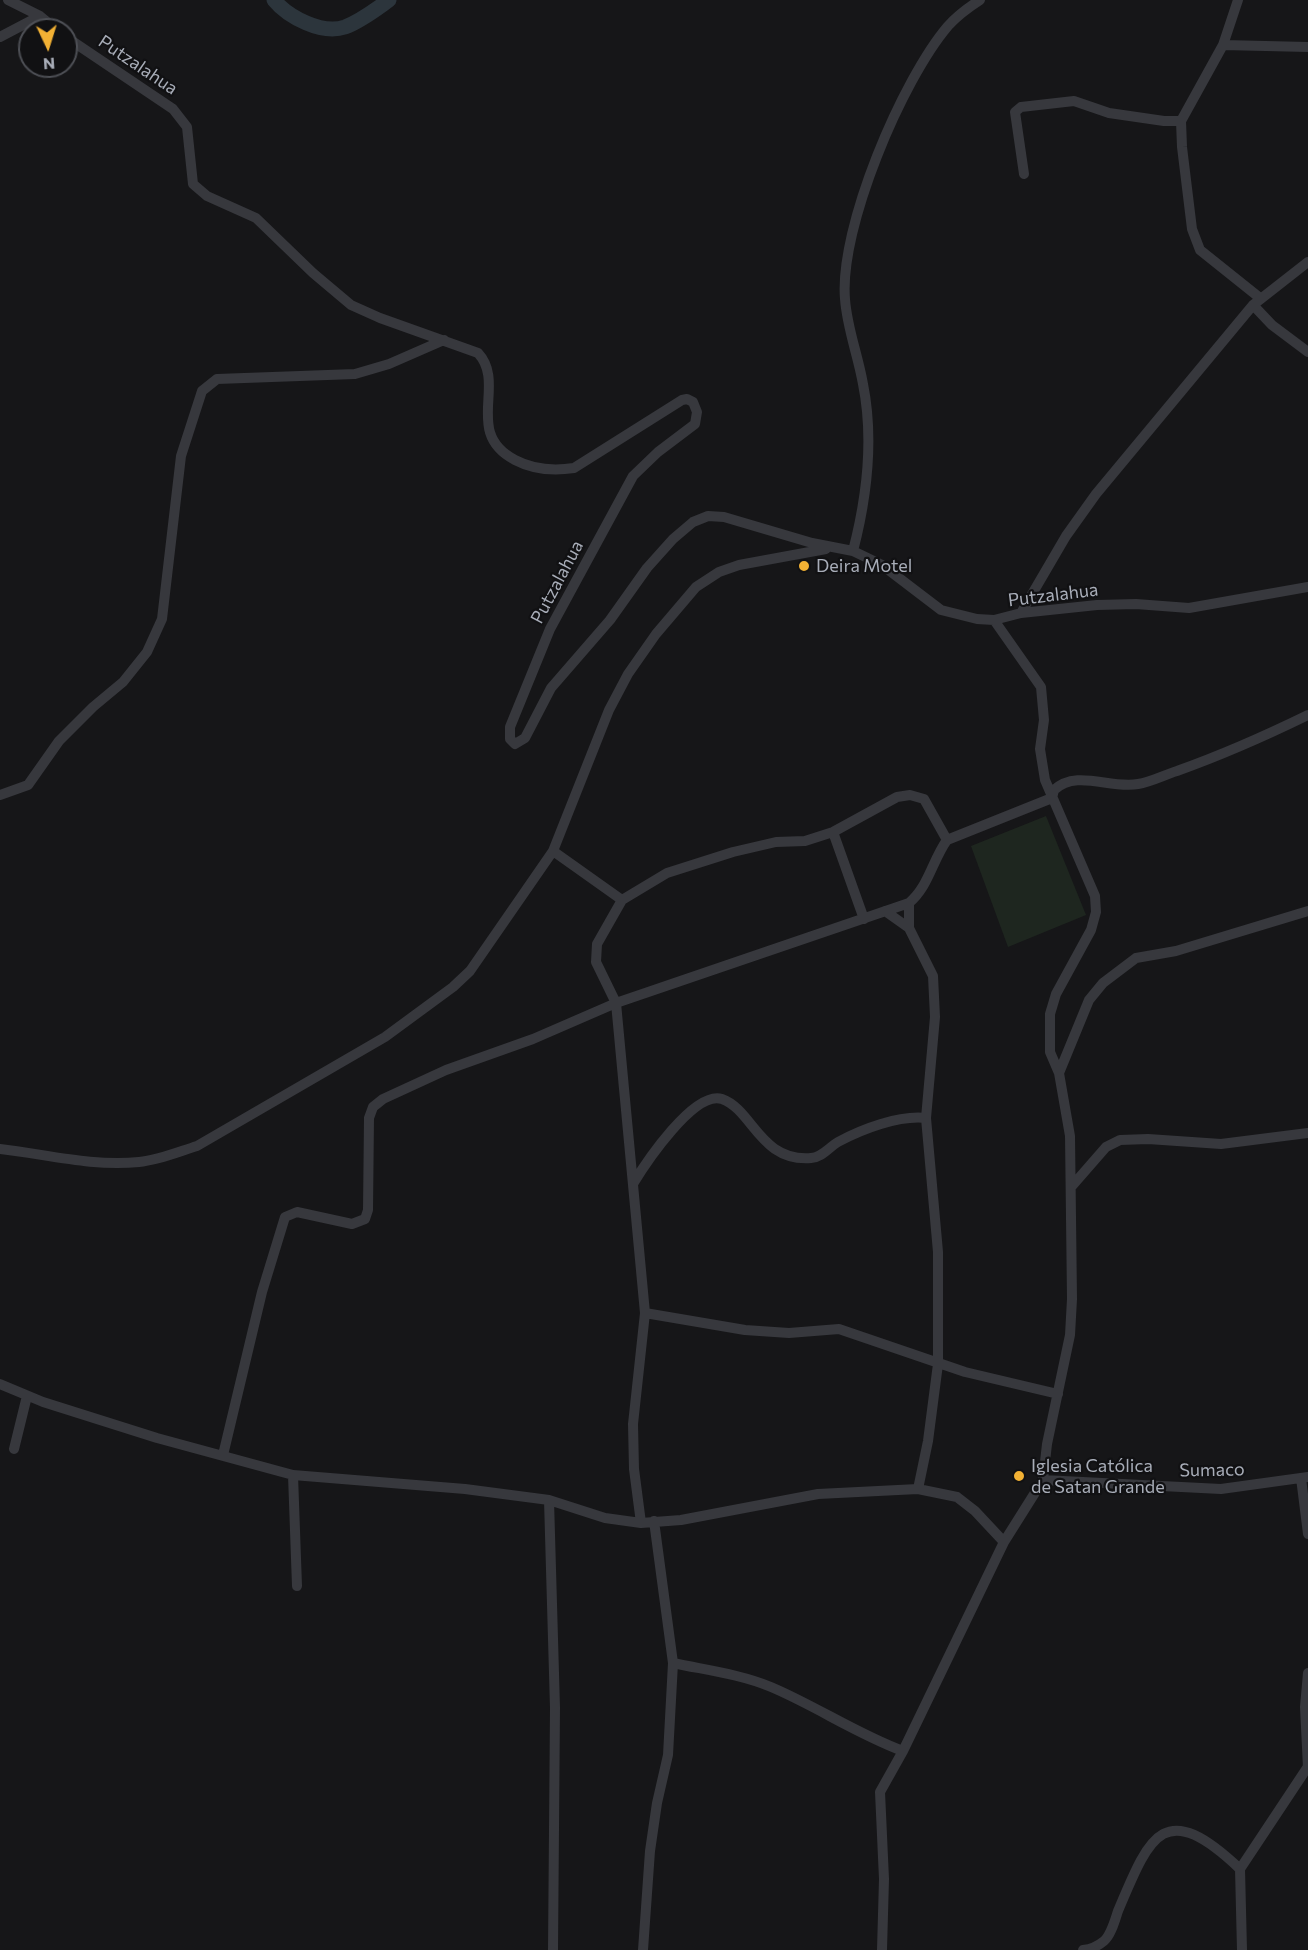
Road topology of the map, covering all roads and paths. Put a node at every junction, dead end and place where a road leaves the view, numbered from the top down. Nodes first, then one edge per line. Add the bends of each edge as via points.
1 (8, 0) edge
2 (980, 0) edge
3 (1238, 0) edge
4 (40, 16) junction
5 (42, 18) edge
6 (0, 36) edge
7 (78, 45) edge
8 (1223, 45) junction
9 (1308, 47) edge
10 (1181, 121) junction
11 (1024, 174) dead end
12 (1308, 262) edge
13 (1257, 301) junction
14 (444, 339) junction
15 (1308, 352) edge
16 (835, 548) junction
17 (853, 551) junction
18 (1308, 587) edge
19 (1021, 613) junction
20 (994, 620) junction
21 (1308, 715) edge
22 (0, 795) edge
23 (1052, 798) junction
24 (833, 832) junction
25 (947, 840) junction
26 (553, 851) junction
27 (622, 900) junction
28 (909, 903) junction
29 (885, 911) junction
30 (1308, 911) edge
31 (864, 919) junction
32 (909, 928) junction
33 (616, 1003) junction
34 (1059, 1073) junction
35 (926, 1118) junction
36 (1308, 1133) edge
37 (0, 1149) edge
38 (633, 1184) junction
39 (1072, 1186) junction
40 (645, 1313) junction
41 (939, 1364) junction
42 (0, 1384) edge
43 (1058, 1394) junction
44 (27, 1396) junction
45 (14, 1449) dead end
46 (223, 1455) junction
47 (293, 1474) junction
48 (1305, 1477) edge
49 (1043, 1480) junction
50 (918, 1489) junction
51 (549, 1500) junction
52 (654, 1521) junction
53 (641, 1523) junction
54 (1308, 1534) edge
55 (1004, 1542) junction
56 (297, 1586) dead end
57 (673, 1663) junction
58 (1308, 1673) edge
59 (903, 1751) junction
60 (1307, 1768) edge
61 (1240, 1869) junction
62 (553, 1950) edge
63 (643, 1950) edge
64 (882, 1950) edge
65 (1083, 1950) edge
66 (1242, 1950) edge

1 - 4 street
2 - 17 street via 949,25 898,106 884,136 849,249 844,298 869,427 866,485
3 - 8 street
4 - 5 street
4 - 6 street
7 - 14 street, Putzalahua via 181,117 190,141 194,184 207,196 256,218 351,304
8 - 9 street
8 - 10 street
10 - 11 street via 1109,113 1074,101 1021,107 1015,112
10 - 13 street via 1195,240 1200,250
12 - 13 street
13 - 15 street via 1272,325
13 - 19 street via 1082,512
14 - 16 street, Putzalahua via 482,357 488,375 490,435 511,458 531,467 558,471 574,468 681,400 690,400 698,412 695,424 633,476 610,517 550,629 526,684 509,732 513,743 525,738 550,688 610,620 647,568 693,522 708,516 724,517
14 - 22 street via 389,364 355,374 217,379 202,391 181,456 162,619 147,652 123,682 59,741 28,785
16 - 17 street, Putzalahua
16 - 26 street via 739,564 696,587 628,674 606,717
17 - 20 street, Putzalahua via 882,565 941,610
18 - 19 street, Putzalahua via 1189,608 1097,605
19 - 20 street, Putzalahua
20 - 23 street via 1041,687 1041,763
21 - 23 street via 1231,751 1138,784 1083,779 1057,787
23 - 25 street
23 - 34 street via 1095,896 1096,912 1050,1014 1050,1052
24 - 25 street via 897,797 910,795 924,800
24 - 27 street via 805,842 776,842 667,873
24 - 31 street
25 - 28 street via 923,888
26 - 27 street
26 - 37 street via 470,971 453,987 385,1037 196,1146 147,1161 108,1163
27 - 33 street via 597,944 596,962
28 - 29 street
28 - 32 street
29 - 31 street
29 - 32 street
30 - 34 street via 1176,951 1136,958 1103,983 1089,1000
31 - 33 street
32 - 35 street via 933,976
33 - 38 street
33 - 46 street via 533,1039 446,1070 373,1107 368,1134 365,1219 352,1224 297,1212 285,1217 259,1304
34 - 39 street via 1070,1136
35 - 38 street via 903,1119 872,1128 809,1159 772,1147 730,1103 721,1098 711,1099 674,1128
35 - 41 street via 938,1252
36 - 39 street via 1221,1144 1120,1140 1106,1147
38 - 40 street
39 - 43 street via 1070,1335
40 - 41 street via 789,1333 839,1329
40 - 53 street via 633,1424
41 - 43 street
41 - 50 street
42 - 44 street
43 - 49 street
44 - 45 street
44 - 46 street
46 - 47 street
47 - 51 street
47 - 56 street
48 - 49 street, Sumaco via 1221,1489
48 - 54 street
49 - 55 street
50 - 52 street via 818,1494 681,1521
50 - 55 street via 957,1497
51 - 53 street via 605,1518
51 - 62 street via 555,1708
52 - 53 street
52 - 57 street
55 - 59 street
57 - 59 street via 772,1688
57 - 63 street via 668,1755 650,1851
58 - 60 street
59 - 64 street via 879,1798 884,1879
60 - 61 street
61 - 65 street via 1214,1844 1174,1830 1161,1833 1137,1867 1106,1940
61 - 66 street

